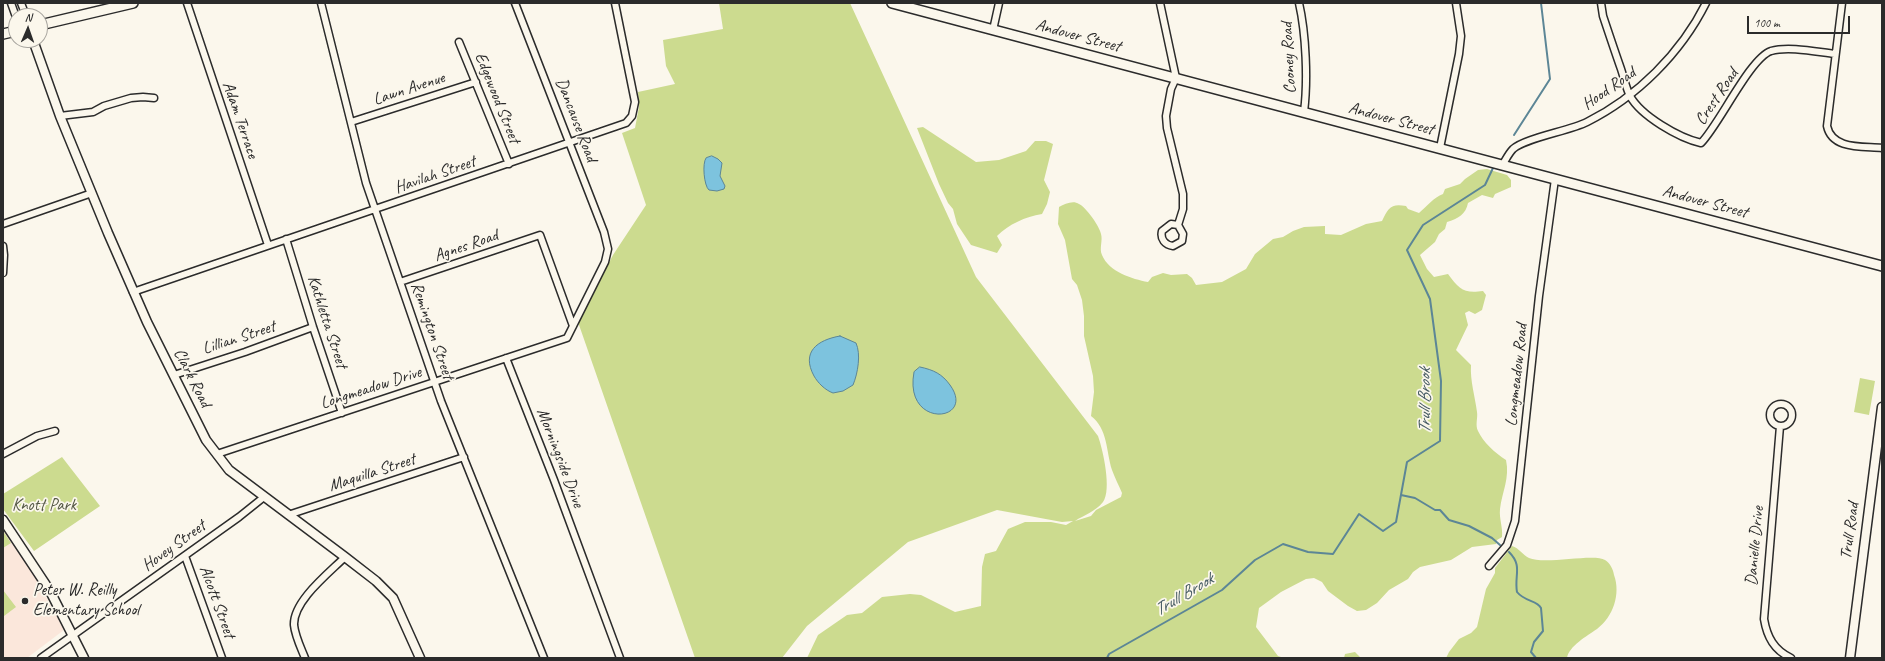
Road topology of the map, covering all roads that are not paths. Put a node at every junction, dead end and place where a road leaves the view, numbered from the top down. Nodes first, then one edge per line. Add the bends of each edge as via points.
1 (133, 3) edge
2 (186, 3) edge
3 (321, 3) edge
4 (515, 3) edge
5 (615, 3) edge
6 (892, 3) edge
7 (998, 3) edge
8 (1160, 3) edge
9 (1299, 3) edge
10 (1456, 3) edge
11 (1600, 3) edge
12 (1706, 3) edge
13 (1842, 3) edge
14 (48, 23) edge
15 (993, 30) junction
16 (459, 42) dead end
17 (36, 48) edge
18 (1835, 54) junction
19 (1176, 78) junction
20 (476, 82) junction
21 (1630, 95) junction
22 (154, 98) dead end
23 (1304, 112) junction
24 (60, 116) junction
25 (351, 122) junction
26 (569, 142) junction
27 (1440, 148) junction
28 (1882, 148) edge
29 (509, 164) junction
30 (1503, 164) junction
31 (1556, 179) junction
32 (92, 193) junction
33 (375, 209) junction
34 (3, 224) edge
35 (1178, 225) dead end
36 (286, 239) junction
37 (268, 245) junction
38 (3, 246) edge
39 (608, 249) joint
40 (1882, 266) edge
41 (3, 272) edge
42 (400, 282) junction
43 (134, 292) junction
44 (573, 326) junction
45 (313, 327) junction
46 (506, 358) junction
47 (174, 375) junction
48 (435, 382) junction
49 (1882, 407) edge
50 (342, 413) junction
51 (1780, 426) dead end
52 (55, 431) dead end
53 (3, 454) edge
54 (217, 454) junction
55 (464, 457) junction
56 (264, 497) junction
57 (288, 515) junction
58 (3, 520) edge
59 (185, 556) junction
60 (345, 557) junction
61 (1489, 566) dead end
62 (73, 636) junction
63 (41, 658) edge
64 (84, 658) edge
65 (222, 658) edge
66 (304, 658) edge
67 (420, 658) edge
68 (544, 658) edge
69 (620, 658) edge
70 (1791, 658) edge
71 (1850, 658) edge

1 - 14 main road
2 - 37 street, Adam Terrace
3 - 25 street, Remington Street
4 - 26 street, Dancause Road
5 - 26 street, Havilah Street via 635,105 632,116 620,126
6 - 15 main road, Andover Street
7 - 15 street
8 - 19 street
9 - 23 street, Cooney Road via 1306,95
10 - 27 street via 1461,36
11 - 21 street
12 - 21 street, Hood Road via 1678,48
13 - 18 street
15 - 19 main road, Andover Street
16 - 20 street, Edgewood Street
17 - 24 street, Clark Road
18 - 21 street, Crest Road via 1786,49 1770,51 1760,59 1701,143 1678,136 1640,108
18 - 28 street via 1828,132 1839,142
19 - 23 main road, Andover Street
19 - 35 street via 1171,89 1166,116 1183,194 1183,209
20 - 25 street, Lawn Avenue
20 - 29 street, Edgewood Street
21 - 30 street, Hood Road via 1588,122 1514,148
22 - 24 street via 131,98 93,112
23 - 27 main road, Andover Street
24 - 32 street, Clark Road
25 - 33 street, Remington Street via 366,184
26 - 29 street, Havilah Street
26 - 39 street, Dancause Road via 604,232
27 - 30 main road, Andover Street
29 - 33 street, Havilah Street
30 - 31 main road, Andover Street
31 - 40 main road, Andover Street
31 - 61 street, Longmeadow Road via 1540,288 1515,521 1507,544
32 - 34 street
32 - 43 street, Clark Road
33 - 36 street, Havilah Street
33 - 42 street, Remington Street
36 - 37 street, Havilah Street
36 - 45 street, Kathletta Street
37 - 43 street, Havilah Street
38 - 41 street
39 - 44 street, Longmeadow Drive via 605,262
42 - 44 street, Agnes Road via 540,236
42 - 48 street, Remington Street
43 - 47 street, Clark Road
44 - 46 street, Longmeadow Drive via 567,338
45 - 47 street, Lillian Street
45 - 50 street, Kathletta Street
46 - 48 street, Longmeadow Drive
46 - 69 street, Morningside Drive
47 - 54 street, Clark Road via 206,440
48 - 50 street, Longmeadow Drive
48 - 55 street, Remington Street
49 - 71 street, Trull Road
50 - 54 street, Longmeadow Drive
51 - 70 street, Danielle Drive via 1764,619 1773,644
52 - 53 street via 37,436
54 - 56 street, Clark Road via 229,470
55 - 57 street, Maquilla Street
55 - 68 street, Remington Street
56 - 57 street, Clark Road
56 - 59 street, Hovey Street
57 - 60 street, Clark Road
58 - 62 street via 50,591
59 - 62 street, Hovey Street
59 - 65 street, Alcott Street
60 - 66 street via 298,609 294,626
60 - 67 street, Clark Road via 393,598
62 - 63 street, Hovey Street
62 - 64 street

